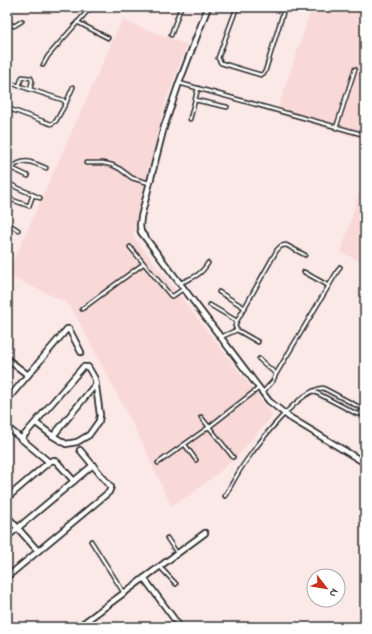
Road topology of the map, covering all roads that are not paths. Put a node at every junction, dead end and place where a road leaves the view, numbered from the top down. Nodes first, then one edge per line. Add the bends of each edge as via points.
1 (90, 7) edge
2 (181, 7) edge
3 (208, 7) edge
4 (236, 7) edge
5 (273, 7) edge
6 (22, 21) dead end
7 (7, 22) edge
8 (78, 22) junction
9 (171, 35) dead end
10 (108, 38) dead end
11 (43, 65) dead end
12 (355, 69) dead end
13 (7, 82) edge
14 (179, 83) junction
15 (19, 86) junction
16 (73, 87) dead end
17 (198, 88) junction
18 (30, 90) junction
19 (195, 100) junction
20 (66, 103) junction
21 (227, 107) dead end
22 (7, 108) edge
23 (190, 119) dead end
24 (336, 128) junction
25 (365, 135) edge
26 (86, 163) dead end
27 (9, 167) edge
28 (46, 168) dead end
29 (28, 176) dead end
30 (7, 183) edge
31 (149, 183) junction
32 (33, 195) junction
33 (7, 198) edge
34 (40, 198) dead end
35 (7, 223) edge
36 (18, 230) dead end
37 (130, 247) dead end
38 (306, 255) dead end
39 (208, 263) dead end
40 (143, 264) junction
41 (340, 267) dead end
42 (304, 272) dead end
43 (180, 283) junction
44 (328, 286) junction
45 (183, 288) junction
46 (218, 292) dead end
47 (210, 305) dead end
48 (245, 308) junction
49 (82, 309) dead end
50 (237, 321) junction
51 (237, 330) junction
52 (220, 337) junction
53 (258, 342) dead end
54 (81, 352) dead end
55 (7, 358) edge
56 (259, 359) dead end
57 (276, 374) junction
58 (28, 375) junction
59 (95, 385) junction
60 (259, 388) junction
61 (312, 391) junction
62 (263, 393) junction
63 (7, 400) edge
64 (365, 404) edge
65 (363, 408) junction
66 (284, 414) junction
67 (201, 417) dead end
68 (36, 423) junction
69 (209, 427) junction
70 (8, 429) edge
71 (53, 436) junction
72 (22, 439) junction
73 (184, 444) junction
74 (80, 450) dead end
75 (232, 457) dead end
76 (196, 460) dead end
77 (49, 462) junction
78 (365, 463) edge
79 (158, 464) dead end
80 (93, 465) junction
81 (74, 481) junction
82 (225, 496) dead end
83 (7, 498) edge
84 (7, 516) edge
85 (18, 528) junction
86 (205, 533) dead end
87 (7, 537) edge
88 (167, 538) dead end
89 (91, 541) dead end
90 (38, 551) junction
91 (177, 554) junction
92 (160, 566) junction
93 (7, 577) edge
94 (144, 578) junction
95 (176, 584) dead end
96 (124, 593) junction
97 (78, 627) edge
98 (180, 627) edge

1 - 8 lane
2 - 9 lane
3 - 14 street
4 - 5 lane via 218,58 221,63 261,75 265,72 283,13 282,10
6 - 7 lane via 14,26
8 - 10 lane
8 - 11 lane
12 - 24 lane
13 - 15 lane
14 - 17 lane
14 - 31 street
15 - 18 lane
15 - 18 lane via 22,77 31,78
16 - 20 lane
17 - 19 lane
17 - 24 lane
18 - 20 lane
19 - 21 lane
19 - 23 lane
20 - 22 lane via 56,121 51,124
24 - 25 lane
26 - 31 lane via 112,165 132,178
27 - 28 lane via 19,161 29,161
27 - 29 lane
30 - 32 lane
31 - 43 street via 141,232
32 - 33 lane via 29,206
32 - 34 lane
35 - 36 lane
37 - 40 lane
38 - 48 lane via 281,246
39 - 43 lane via 198,276
40 - 45 lane via 171,296
40 - 49 lane
41 - 44 lane
42 - 44 lane
43 - 45 street
44 - 57 lane
45 - 52 street
46 - 48 lane
47 - 50 lane
48 - 50 lane
50 - 51 lane
51 - 52 lane
51 - 53 lane
52 - 60 street
54 - 58 street via 72,333 67,329
55 - 58 street
56 - 57 lane
57 - 62 lane
58 - 63 street
59 - 68 street via 95,379 88,367 83,367
59 - 71 street
59 - 71 street via 100,415 95,428 90,434 70,444 61,442
60 - 62 street
60 - 69 lane
61 - 65 lane via 323,388
61 - 65 lane via 357,414 360,414
61 - 66 lane
62 - 66 street
64 - 65 lane
66 - 78 street
66 - 82 lane via 245,462
67 - 69 lane
68 - 71 street
68 - 72 street
69 - 73 lane
69 - 75 lane
70 - 72 street
72 - 77 street
73 - 76 lane
73 - 79 lane
74 - 80 street
77 - 81 street via 57,462
77 - 83 street
80 - 81 street
80 - 90 street via 111,487 110,492
81 - 85 street
84 - 85 street
85 - 87 street
85 - 90 street
86 - 91 street
88 - 91 lane
89 - 96 lane
90 - 93 street
91 - 92 street
92 - 94 street
92 - 95 lane
94 - 96 street
94 - 98 street
96 - 97 street

